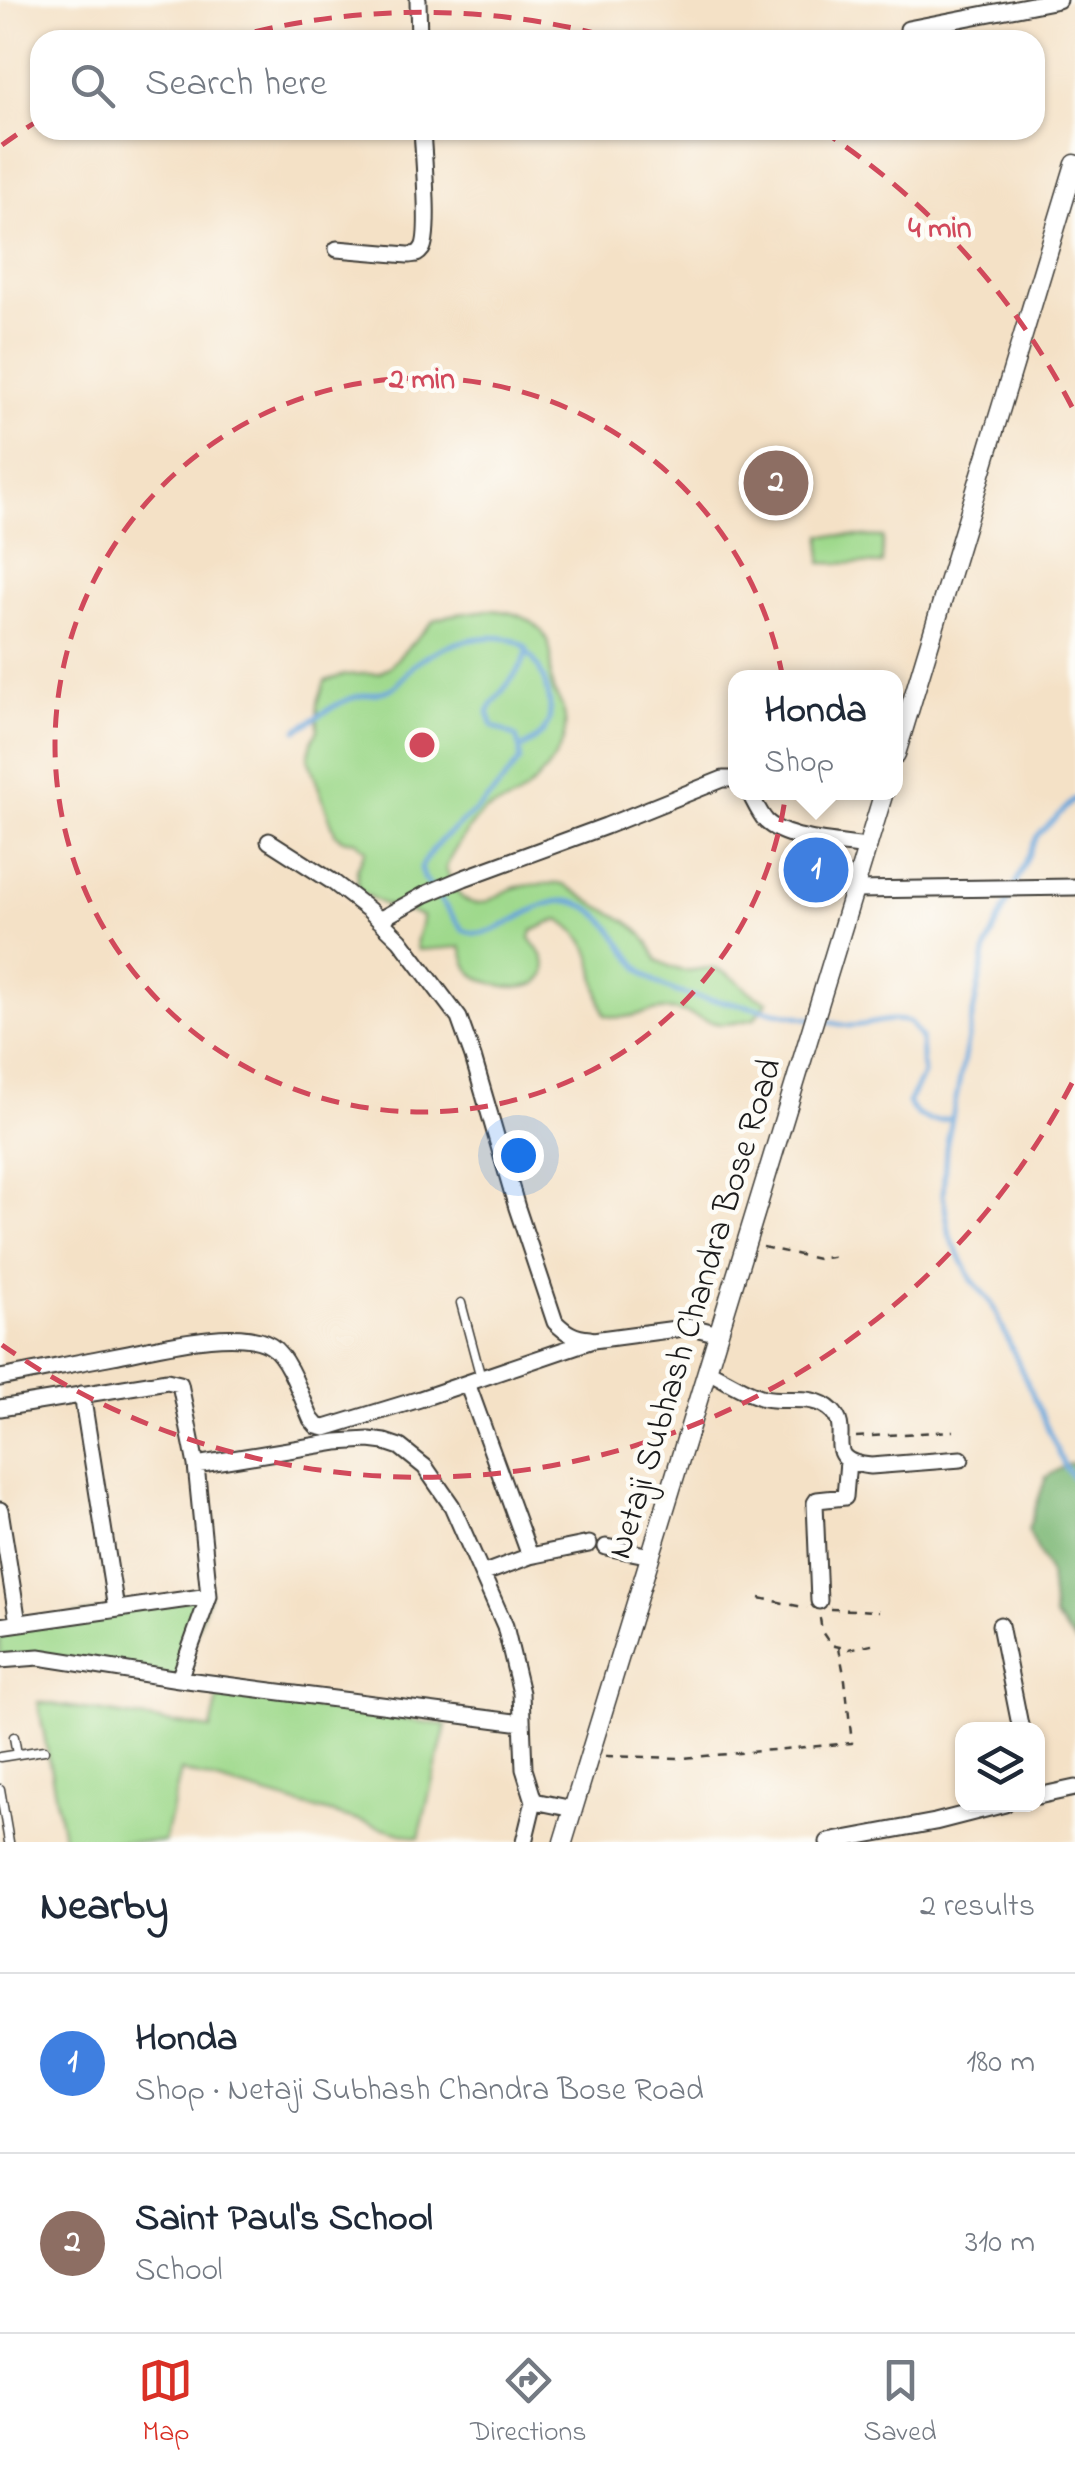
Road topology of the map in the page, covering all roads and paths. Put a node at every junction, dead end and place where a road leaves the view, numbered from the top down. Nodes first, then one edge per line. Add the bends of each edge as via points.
1 (418, 0) edge
2 (1058, 0) edge
3 (908, 29) dead end
4 (419, 30) edge
5 (422, 140) edge
6 (1075, 164) edge
7 (338, 249) dead end
8 (903, 730) edge
9 (728, 779) edge
10 (753, 800) edge
11 (882, 800) edge
12 (269, 840) dead end
13 (868, 847) junction
14 (1075, 887) edge
15 (854, 890) junction
16 (378, 920) junction
17 (747, 1243) junction
18 (838, 1256) dead end
19 (462, 1303) dead end
20 (555, 1322) junction
21 (719, 1334) junction
22 (594, 1340) junction
23 (564, 1350) junction
24 (708, 1371) junction
25 (0, 1378) edge
26 (474, 1381) junction
27 (82, 1394) junction
28 (0, 1408) edge
29 (953, 1431) dead end
30 (839, 1438) junction
31 (961, 1460) dead end
32 (848, 1462) junction
33 (196, 1464) junction
34 (0, 1510) edge
35 (530, 1556) junction
36 (651, 1556) junction
37 (482, 1574) junction
38 (209, 1596) junction
39 (819, 1602) joint
40 (116, 1609) junction
41 (18, 1624) junction
42 (1000, 1625) dead end
43 (0, 1626) edge
44 (876, 1643) dead end
45 (838, 1648) junction
46 (0, 1660) edge
47 (179, 1679) junction
48 (1020, 1722) edge
49 (522, 1723) junction
50 (14, 1737) dead end
51 (44, 1750) dead end
52 (16, 1754) junction
53 (590, 1755) junction
54 (0, 1756) edge
55 (3, 1788) edge
56 (1075, 1788) edge
57 (1045, 1794) edge
58 (534, 1801) junction
59 (574, 1808) junction
60 (974, 1812) edge
61 (11, 1836) edge
62 (524, 1842) edge
63 (563, 1842) edge
64 (828, 1842) edge

1 - 4 street
2 - 3 street
5 - 7 street via 423,248 415,255
6 - 8 street
9 - 16 street via 443,887
10 - 13 street via 764,820 782,831
11 - 13 street, Netaji Subhash Chandra Bose Road
12 - 16 street
13 - 15 street, Netaji Subhash Chandra Bose Road
14 - 15 street
15 - 17 street, Netaji Subhash Chandra Bose Road
16 - 20 street via 458,1018
17 - 18 path via 818,1259
17 - 21 street, Netaji Subhash Chandra Bose Road
19 - 26 lane
20 - 22 street
20 - 23 street
21 - 22 street via 691,1327
21 - 24 street, Netaji Subhash Chandra Bose Road
22 - 23 street
23 - 26 street
24 - 30 street via 764,1398 830,1408
24 - 36 street, Netaji Subhash Chandra Bose Road
25 - 26 street via 238,1337 280,1354 321,1427
26 - 35 street
27 - 28 street
27 - 33 street via 180,1384
27 - 40 street
29 - 30 path
30 - 32 street
31 - 32 street
32 - 39 street via 845,1497 815,1504
33 - 37 street via 337,1442 400,1446 435,1479
33 - 38 street
34 - 41 street
35 - 36 street via 597,1545
35 - 37 street
36 - 53 street, Netaji Subhash Chandra Bose Road
37 - 49 street via 505,1626
38 - 40 street
38 - 47 street
39 - 45 path via 822,1632
40 - 41 street
41 - 43 street
42 - 48 street
44 - 45 path
45 - 53 path via 852,1742 682,1758
46 - 47 street via 40,1656
47 - 49 street
49 - 58 street via 524,1769
50 - 52 lane
51 - 52 lane
52 - 54 lane
53 - 59 street, Netaji Subhash Chandra Bose Road
55 - 61 lane
56 - 57 street
58 - 59 street
58 - 62 street
59 - 63 street, Netaji Subhash Chandra Bose Road
60 - 64 street

